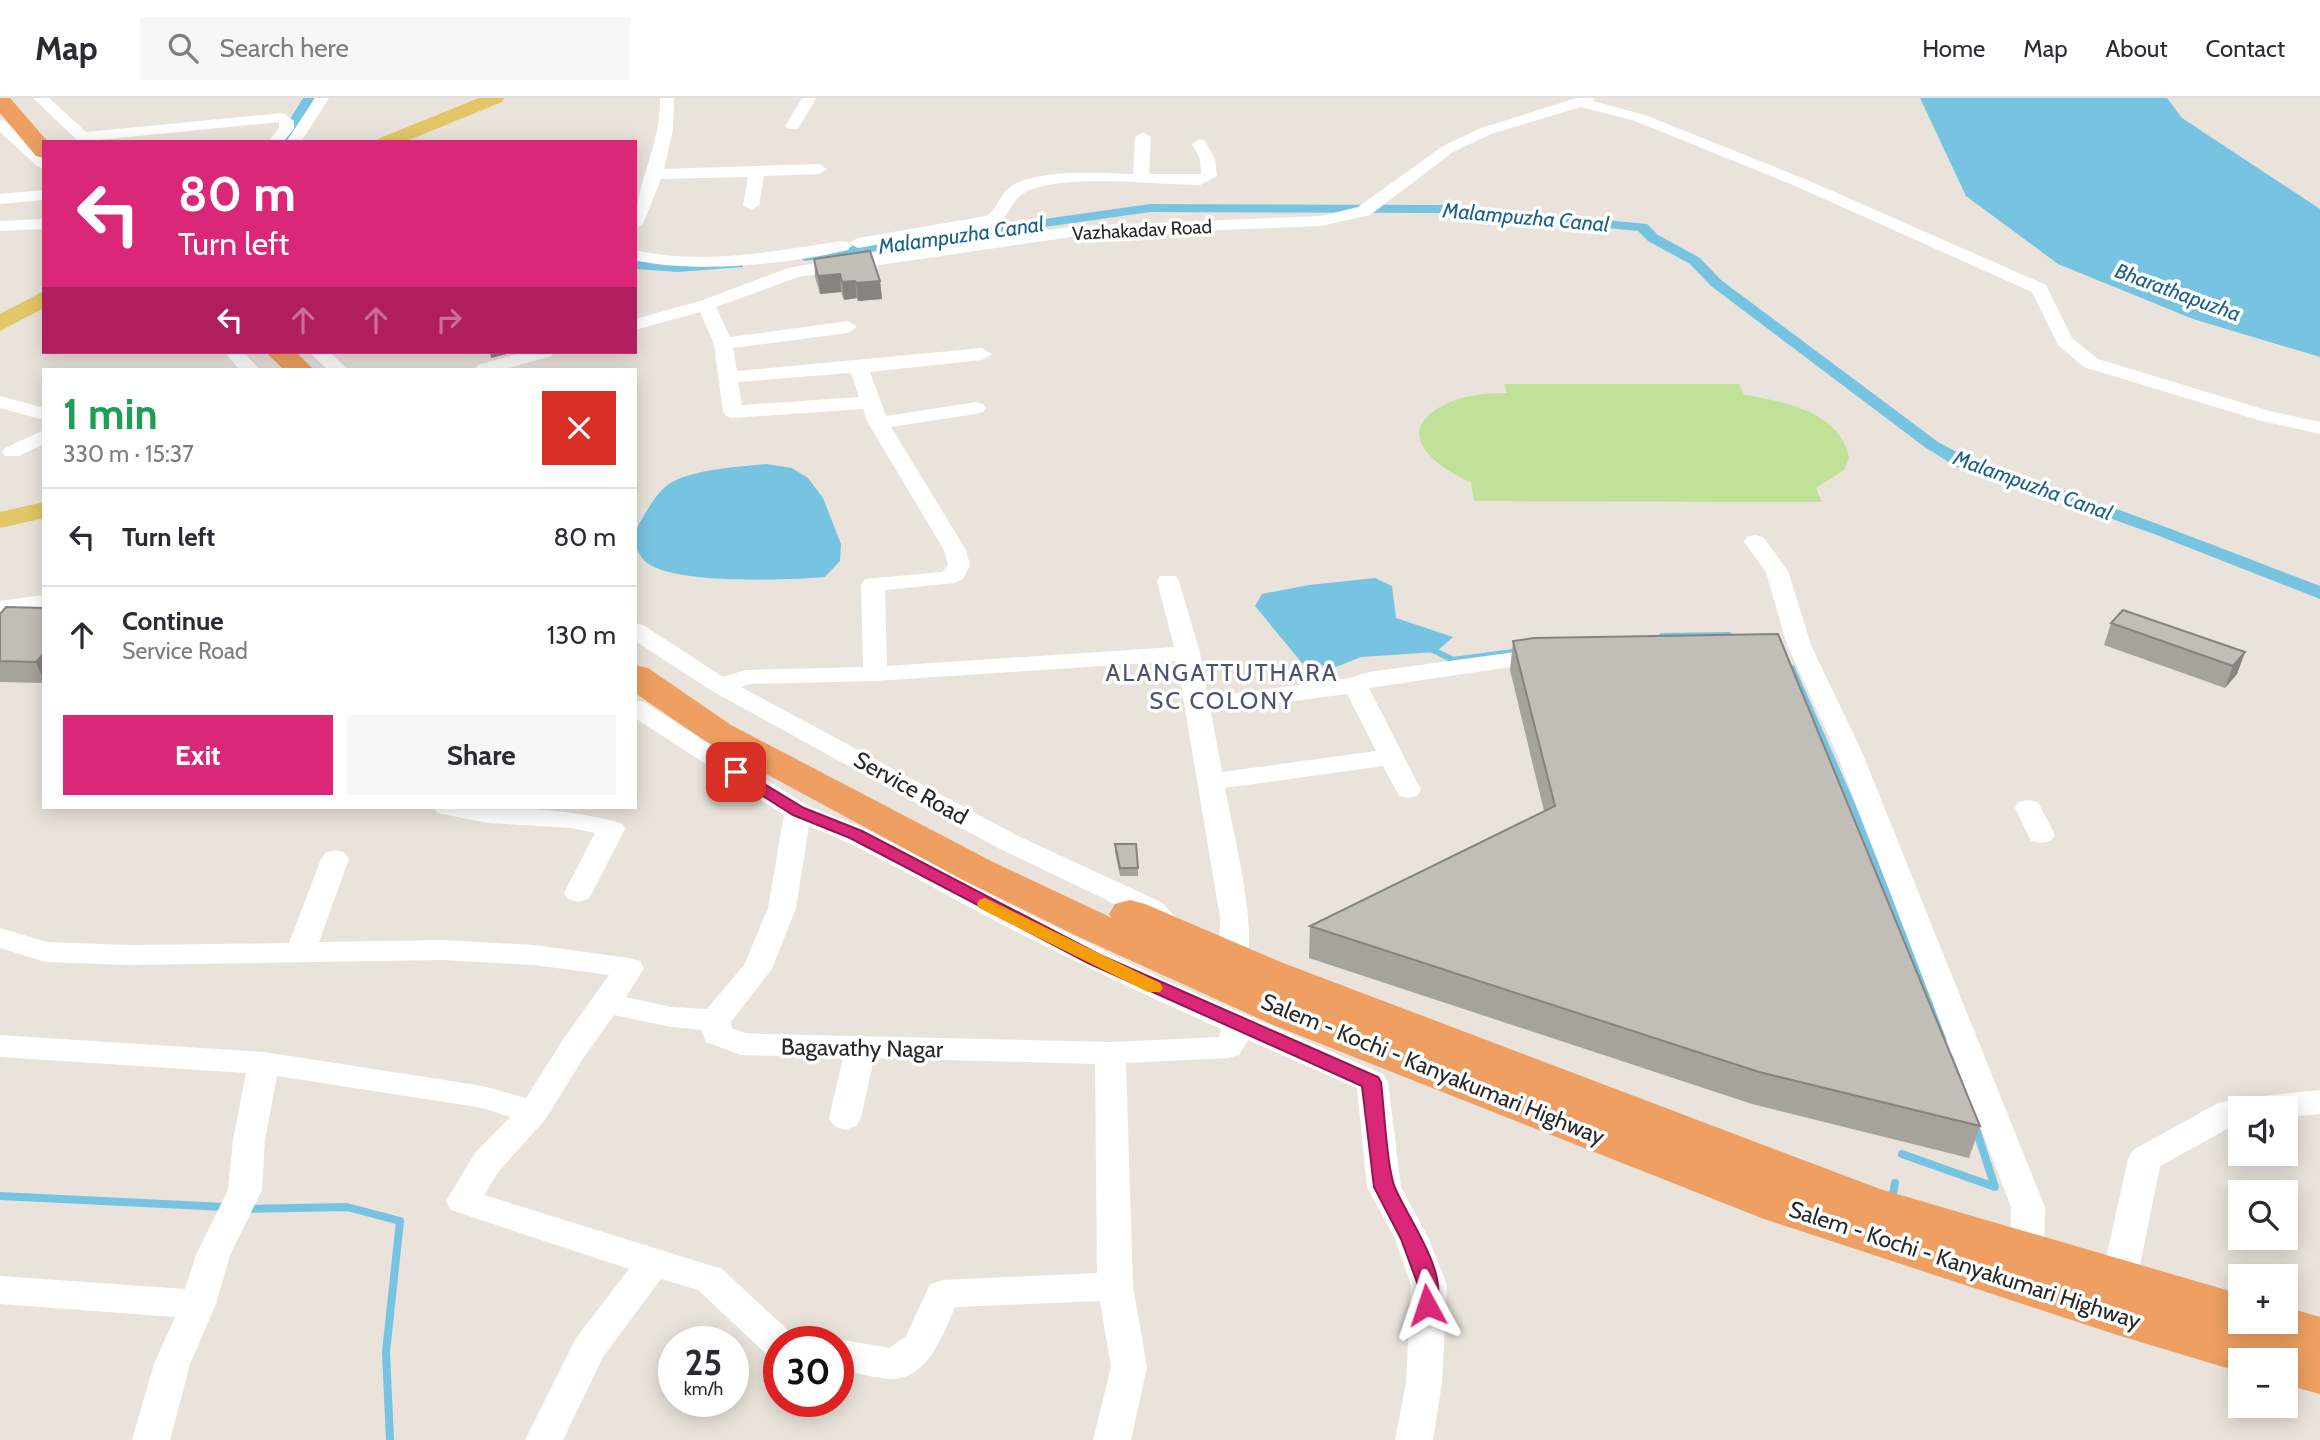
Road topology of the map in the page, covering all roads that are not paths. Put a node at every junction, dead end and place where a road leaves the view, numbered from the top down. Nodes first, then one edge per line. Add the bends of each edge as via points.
1 (13, 98) edge
2 (40, 98) edge
3 (322, 98) edge
4 (495, 98) edge
5 (667, 98) edge
6 (809, 98) edge
7 (0, 100) edge
8 (1584, 100) edge
9 (311, 115) junction
10 (283, 117) junction
11 (0, 124) edge
12 (793, 126) dead end
13 (1143, 137) dead end
14 (85, 139) edge
15 (57, 140) edge
16 (277, 140) edge
17 (294, 140) edge
18 (392, 140) edge
19 (1200, 144) dead end
20 (42, 149) edge
21 (42, 162) edge
22 (819, 169) dead end
23 (757, 172) junction
24 (654, 174) junction
25 (1141, 179) junction
26 (42, 195) edge
27 (0, 199) edge
28 (751, 205) dead end
29 (637, 219) edge
30 (42, 224) edge
31 (0, 226) edge
32 (860, 252) junction
33 (637, 255) edge
34 (42, 299) edge
35 (706, 305) junction
36 (0, 324) edge
37 (637, 324) edge
38 (848, 327) dead end
39 (723, 344) junction
40 (235, 354) edge
41 (259, 354) edge
42 (283, 354) edge
43 (320, 354) edge
44 (537, 354) edge
45 (982, 354) dead end
46 (859, 367) junction
47 (248, 368) edge
48 (274, 368) edge
49 (298, 368) edge
50 (337, 368) edge
51 (488, 368) edge
52 (727, 377) junction
53 (0, 402) edge
54 (871, 402) junction
55 (976, 408) dead end
56 (42, 413) edge
57 (878, 423) junction
58 (2320, 428) edge
59 (42, 437) edge
60 (12, 452) dead end
61 (42, 510) edge
62 (0, 520) edge
63 (1755, 542) dead end
64 (1168, 581) dead end
65 (42, 601) edge
66 (4, 608) edge
67 (637, 631) edge
68 (637, 652) edge
69 (1565, 652) edge
70 (1188, 653) junction
71 (875, 674) junction
72 (637, 677) edge
73 (1355, 685) junction
74 (721, 686) junction
75 (1196, 706) junction
76 (637, 708) edge
77 (1391, 757) junction
78 (1210, 782) junction
79 (1408, 790) dead end
80 (2028, 808) dead end
81 (456, 809) edge
82 (798, 812) junction
83 (592, 814) edge
84 (856, 835) junction
85 (2041, 835) dead end
86 (926, 844) junction
87 (335, 859) dead end
88 (980, 872) junction
89 (578, 893) dead end
90 (1000, 912) junction
91 (0, 938) edge
92 (1188, 939) junction
93 (301, 950) junction
94 (1234, 959) junction
95 (607, 1003) junction
96 (715, 1020) junction
97 (1237, 1025) junction
98 (0, 1046) edge
99 (861, 1049) junction
100 (1111, 1053) junction
101 (264, 1063) junction
102 (2320, 1102) edge
103 (2298, 1104) edge
104 (534, 1112) junction
105 (2228, 1112) edge
106 (845, 1118) dead end
107 (2027, 1254) junction
108 (653, 1263) junction
109 (1115, 1286) junction
110 (0, 1290) edge
111 (2116, 1296) junction
112 (198, 1304) junction
113 (2228, 1313) edge
114 (763, 1329) edge
115 (2298, 1332) edge
116 (2320, 1338) edge
117 (2244, 1348) edge
118 (854, 1357) edge
119 (2298, 1366) edge
120 (2320, 1372) edge
121 (150, 1440) edge
122 (544, 1440) edge
123 (1112, 1440) edge
124 (1414, 1440) edge

1 - 15 highway
2 - 14 street
3 - 9 street
4 - 18 main road
5 - 24 street via 670,120
6 - 12 street
7 - 20 highway
8 - 32 street, Vazhakadav Road via 1486,131 1457,145 1369,207 1347,217 1078,231
8 - 58 street via 1799,182 2040,289 2066,345 2091,363
9 - 10 street
9 - 17 street
10 - 14 street
10 - 16 street via 286,129
11 - 21 street
13 - 25 street
19 - 25 street via 1209,161 1209,176
22 - 23 street
23 - 24 street
23 - 28 street
24 - 29 street
25 - 32 street via 1038,183 1018,188 999,217
26 - 27 street
30 - 31 street
32 - 33 street via 705,260
32 - 35 street, Vazhakadav Road
34 - 36 main road
35 - 37 street, Vazhakadav Road
35 - 39 street
38 - 39 street
39 - 52 street
40 - 47 street
41 - 48 highway
42 - 49 highway
43 - 50 street
44 - 51 street
45 - 46 street
46 - 52 street
46 - 54 street
52 - 54 street via 733,412
53 - 56 street
54 - 57 street
55 - 57 street
57 - 71 street via 955,550 959,565 947,578 873,584
59 - 60 street
61 - 62 main road
63 - 107 street via 1777,571 1785,645 1849,752 2028,1207
64 - 70 street
65 - 66 street
67 - 74 street, Service Road
68 - 92 highway, Salem - Kochi - Kanyakumari Highway via 734,719 1074,890
69 - 73 street via 1369,679
70 - 71 street
70 - 75 street
71 - 74 street via 745,677
72 - 86 highway, Salem - Kochi - Kanyakumari Highway via 718,733
73 - 75 street
73 - 77 street
74 - 92 street, Service Road via 1008,842 1151,909
75 - 78 street
76 - 82 street
77 - 78 street
77 - 79 street
78 - 94 street via 1234,917
80 - 85 street
81 - 83 street via 491,817
82 - 84 street
82 - 96 street via 782,908 757,970
83 - 89 street via 611,829
84 - 86 street
84 - 90 street
86 - 88 highway, Salem - Kochi - Kanyakumari Highway
87 - 93 street
88 - 90 highway
88 - 111 highway, Salem - Kochi - Kanyakumari Highway via 1289,1014 1782,1206
90 - 97 street
91 - 93 street via 46,952 129,955
92 - 94 highway, Salem - Kochi - Kanyakumari Highway
93 - 95 street via 442,950 629,968
94 - 107 highway, Salem - Kochi - Kanyakumari Highway via 1855,1199
95 - 96 street via 671,1017
95 - 104 street
96 - 99 street, Bagavathy Nagar via 717,1034 741,1044
97 - 100 street, Bagavathy Nagar via 1228,1047
97 - 124 street via 1371,1082 1384,1187 1412,1239 1429,1285 1424,1383
98 - 101 street
99 - 100 street, Bagavathy Nagar
99 - 106 street
100 - 109 street
101 - 104 street via 483,1097
101 - 112 street via 238,1204 213,1255
102 - 103 street
104 - 108 street via 487,1162 463,1201
105 - 111 street via 2145,1159
107 - 111 highway, Salem - Kochi - Kanyakumari Highway
108 - 114 street via 710,1279
108 - 122 street via 589,1348
109 - 118 street via 943,1294 920,1346 894,1364
109 - 123 street via 1129,1367
110 - 112 street
111 - 113 highway, Salem - Kochi - Kanyakumari Highway
111 - 117 highway, Salem - Kochi - Kanyakumari Highway
112 - 121 street via 172,1364
115 - 116 highway
119 - 120 highway

